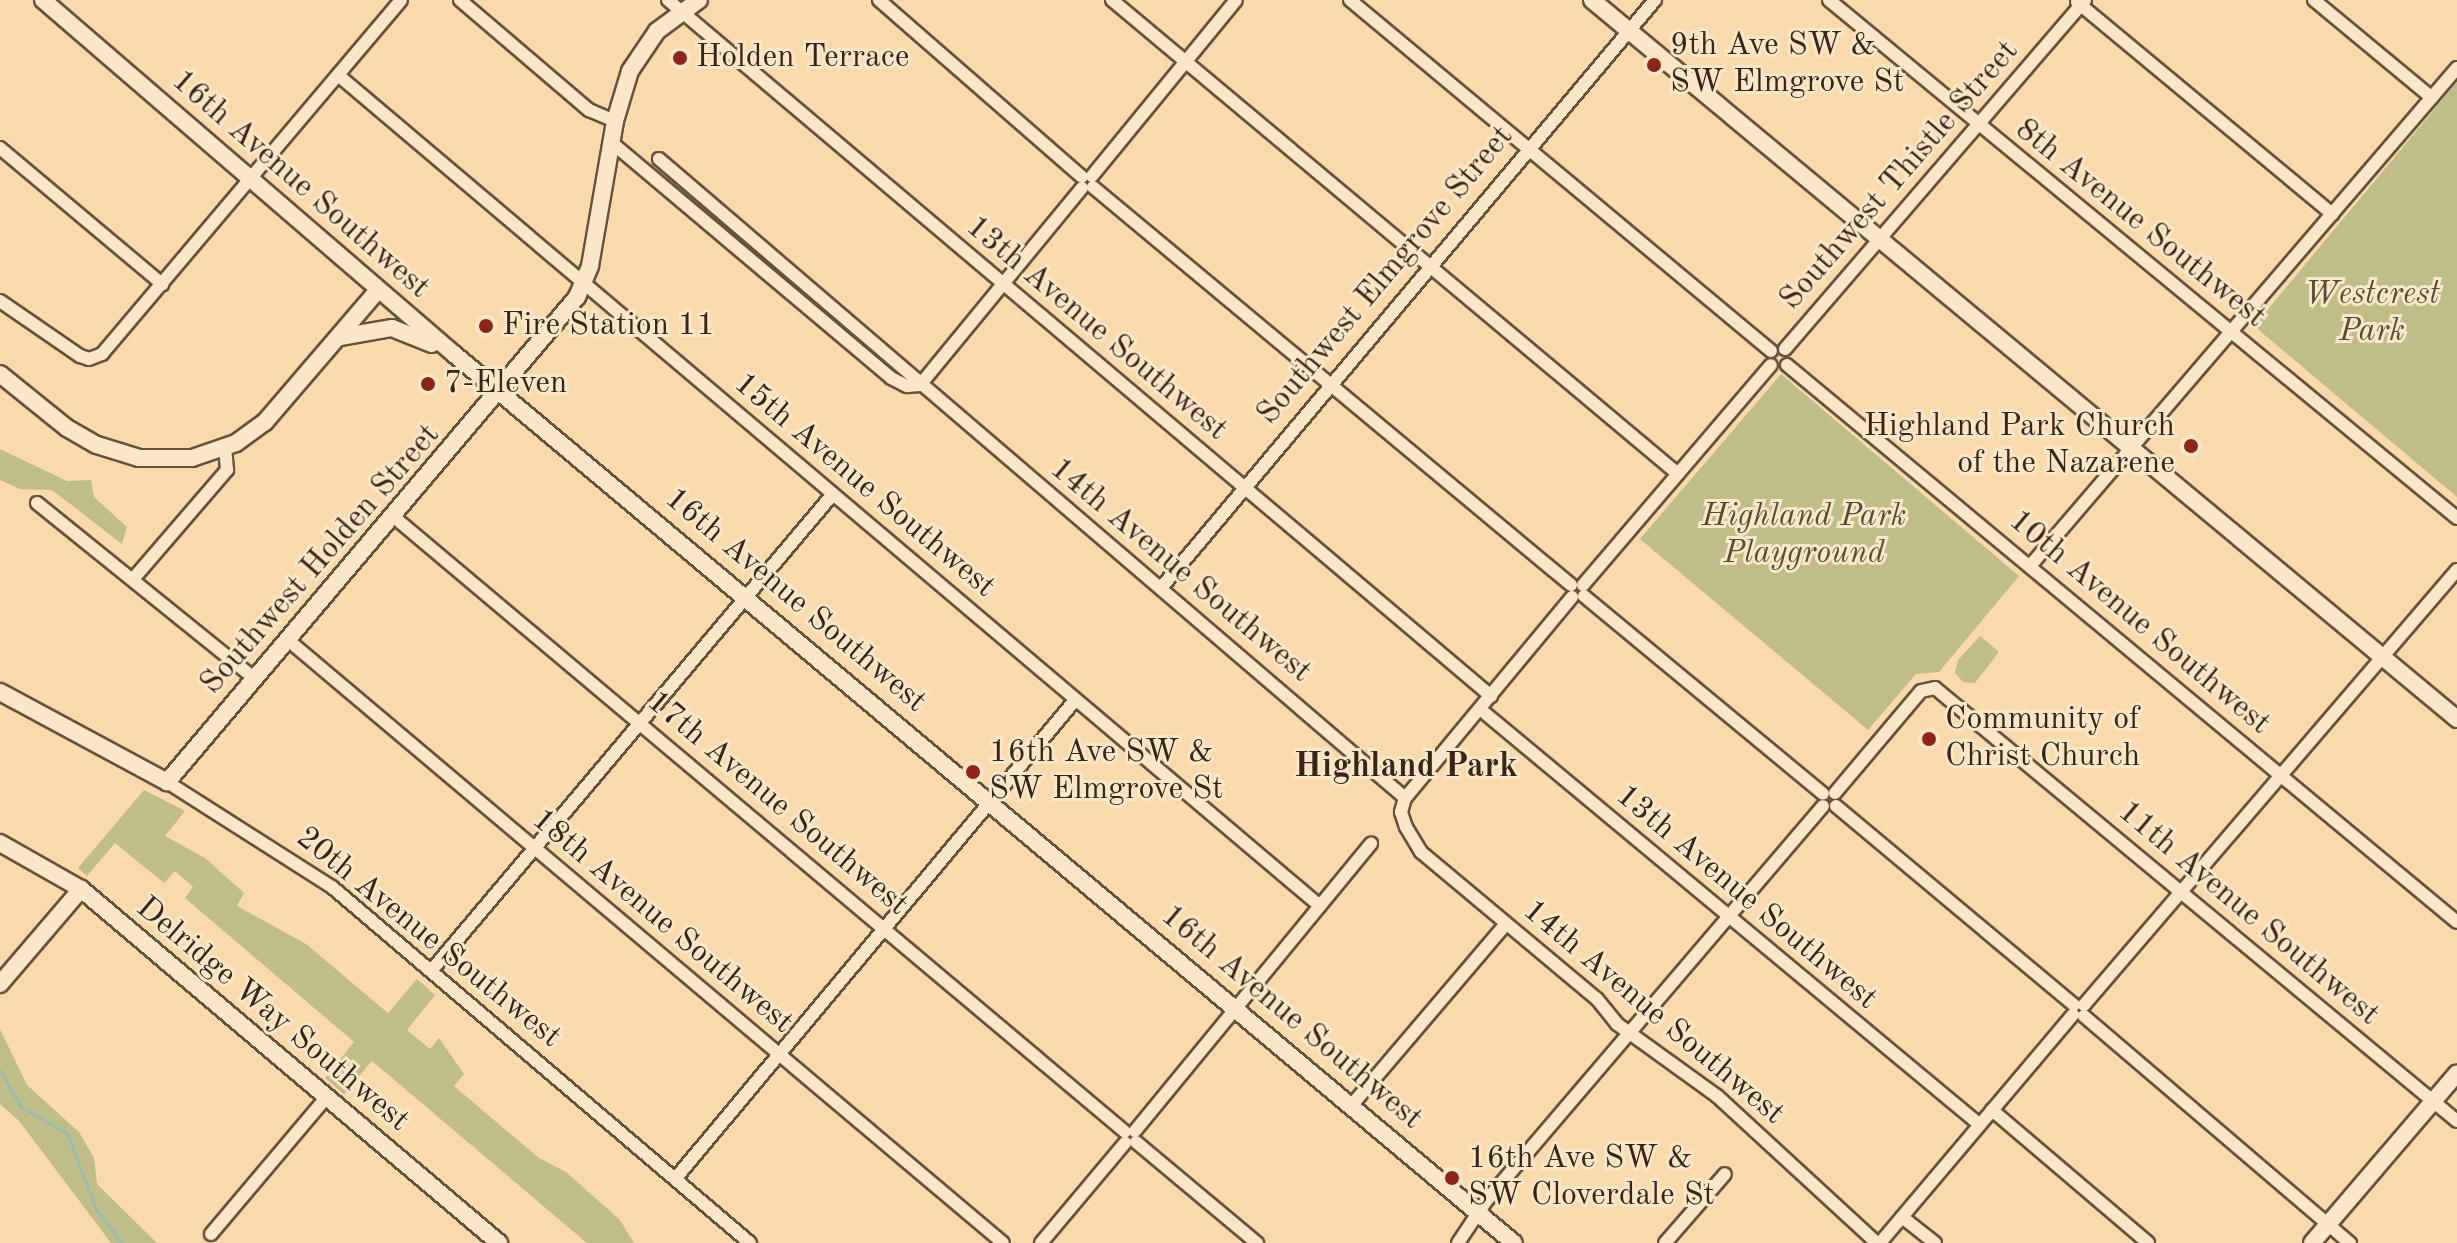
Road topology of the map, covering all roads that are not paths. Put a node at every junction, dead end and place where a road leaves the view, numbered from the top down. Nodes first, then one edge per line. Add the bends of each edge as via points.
1 (43, 0) edge
2 (401, 0) edge
3 (460, 0) edge
4 (699, 0) edge
5 (879, 0) edge
6 (1112, 0) edge
7 (1236, 0) edge
8 (1350, 0) edge
9 (1592, 0) edge
10 (1655, 0) edge
11 (1829, 0) edge
12 (2314, 0) edge
13 (2080, 2) edge
14 (674, 5) edge
15 (1629, 30) junction
16 (1184, 63) junction
17 (2457, 68) edge
18 (338, 75) junction
19 (2432, 98) junction
20 (615, 121) junction
21 (1977, 124) junction
22 (611, 142) junction
23 (1528, 147) junction
24 (0, 148) edge
25 (659, 159) dead end
26 (250, 179) junction
27 (1087, 182) junction
28 (2332, 214) junction
29 (1880, 239) junction
30 (1429, 265) junction
31 (162, 284) junction
32 (585, 284) junction
33 (1003, 284) junction
34 (378, 290) junction
35 (0, 301) edge
36 (2230, 333) junction
37 (339, 337) junction
38 (1785, 349) junction
39 (1771, 351) junction
40 (454, 354) junction
41 (1771, 365) junction
42 (1787, 365) junction
43 (0, 374) edge
44 (1329, 382) junction
45 (920, 385) junction
46 (500, 393) junction
47 (225, 447) junction
48 (2132, 447) junction
49 (1678, 474) junction
50 (1243, 488) junction
51 (833, 494) junction
52 (37, 503) dead end
53 (394, 517) junction
54 (2457, 518) edge
55 (2030, 566) junction
56 (2457, 570) edge
57 (134, 578) junction
58 (1161, 588) junction
59 (1578, 591) junction
60 (748, 597) junction
61 (288, 640) junction
62 (2383, 657) junction
63 (255, 679) junction
64 (0, 692) edge
65 (1491, 696) junction
66 (1076, 699) junction
67 (1480, 709) junction
68 (2457, 719) edge
69 (641, 723) junction
70 (2281, 776) junction
71 (167, 782) junction
72 (1405, 798) junction
73 (1829, 800) junction
74 (991, 802) junction
75 (0, 843) edge
76 (1371, 844) dead end
77 (535, 849) junction
78 (81, 889) junction
79 (2180, 892) junction
80 (1320, 906) junction
81 (1728, 917) junction
82 (2457, 922) edge
83 (1505, 925) junction
84 (885, 929) junction
85 (431, 971) junction
86 (0, 984) edge
87 (1236, 1008) junction
88 (2079, 1010) junction
89 (1629, 1033) junction
90 (780, 1055) junction
91 (2457, 1073) edge
92 (326, 1098) junction
93 (2433, 1101) junction
94 (1351, 1106) junction
95 (1992, 1110) junction
96 (2457, 1121) edge
97 (1980, 1125) junction
98 (1130, 1137) junction
99 (1725, 1174) dead end
100 (675, 1179) junction
101 (1478, 1213) junction
102 (1902, 1217) junction
103 (2328, 1225) junction
104 (211, 1234) dead end
105 (499, 1243) edge
106 (750, 1243) edge
107 (1003, 1243) edge
108 (1041, 1243) edge
109 (1257, 1243) edge
110 (1458, 1243) edge
111 (1514, 1243) edge
112 (1665, 1243) edge
113 (1879, 1243) edge
114 (1935, 1243) edge
115 (2148, 1243) edge
116 (2312, 1243) edge
117 (2350, 1243) edge

1 - 26 street, 16th Avenue Southwest
2 - 18 street
3 - 20 street via 589,110
4 - 14 street, Southwest Holden Street
5 - 27 street
6 - 16 street
7 - 16 street
8 - 23 street
9 - 15 street
10 - 15 street, Southwest Elmgrove Street
11 - 21 street, 8th Avenue Southwest
12 - 19 street
13 - 21 street, Southwest Thistle Street
13 - 28 street
14 - 20 street, Southwest Holden Street via 635,60
14 - 33 street, 13th Avenue Southwest
15 - 23 street, Southwest Elmgrove Street
15 - 29 street
16 - 27 street
16 - 30 street
17 - 19 street
18 - 26 street
18 - 32 street, 15th Avenue Southwest
19 - 28 street
20 - 22 street, Southwest Holden Street
21 - 29 street, Southwest Thistle Street
21 - 36 street, 8th Avenue Southwest
22 - 32 street, Southwest Holden Street
22 - 45 street, 14th Avenue Southwest via 891,378 907,386
23 - 30 street, Southwest Elmgrove Street
23 - 39 street
24 - 31 street
25 - 45 street, 14th Avenue Southwest
26 - 31 street
26 - 34 street, 16th Avenue Southwest
27 - 33 street
27 - 44 street
28 - 36 street
29 - 38 street, Southwest Thistle Street
29 - 48 street
30 - 44 street, Southwest Elmgrove Street
30 - 49 street
31 - 35 street via 102,354 89,359
32 - 46 street, Southwest Holden Street
32 - 51 street, 15th Avenue Southwest
33 - 45 street
33 - 50 street, 13th Avenue Southwest
34 - 37 street
34 - 40 street, 16th Avenue Southwest
36 - 48 street
36 - 54 street, 8th Avenue Southwest
37 - 40 street via 392,328
37 - 47 street via 287,400 247,437
38 - 39 street
38 - 42 street
39 - 41 street
40 - 46 street, 16th Avenue Southwest
41 - 42 street
41 - 49 street
42 - 55 street, 10th Avenue Southwest
43 - 47 street via 74,433 121,454 177,460
44 - 50 street, Southwest Elmgrove Street
44 - 59 street
45 - 58 street, 14th Avenue Southwest
46 - 53 street, Southwest Holden Street
46 - 60 street, 16th Avenue Southwest
47 - 57 street via 227,470
48 - 55 street
48 - 62 street
49 - 59 street
50 - 58 street, Southwest Elmgrove Street
50 - 65 street, 13th Avenue Southwest
51 - 60 street
51 - 66 street, 15th Avenue Southwest
52 - 57 street
53 - 61 street, Southwest Holden Street
53 - 69 street, 17th Avenue Southwest
55 - 70 street, 10th Avenue Southwest
56 - 62 street
57 - 63 street
58 - 72 street, 14th Avenue Southwest
59 - 65 street
59 - 73 street
60 - 69 street
60 - 74 street, 16th Avenue Southwest
61 - 63 street, Southwest Holden Street
61 - 77 street, 18th Avenue Southwest
62 - 68 street
62 - 70 street
63 - 71 street, Southwest Holden Street
64 - 71 street, 20th Avenue Southwest
65 - 67 street
66 - 74 street
66 - 80 street, 15th Avenue Southwest
67 - 72 street
67 - 81 street, 13th Avenue Southwest
69 - 77 street
69 - 84 street, 17th Avenue Southwest
70 - 79 street
70 - 82 street, 10th Avenue Southwest
71 - 85 street, 20th Avenue Southwest via 308,869
72 - 83 street, 14th Avenue Southwest via 1402,819 1421,852
73 - 79 street, 11th Avenue Southwest via 1921,691 1931,687
73 - 81 street
73 - 88 street
74 - 84 street
74 - 87 street, 16th Avenue Southwest
75 - 78 street, Delridge Way Southwest
76 - 80 street
77 - 85 street
77 - 90 street, 18th Avenue Southwest
78 - 86 street
78 - 92 street, Delridge Way Southwest
79 - 88 street
79 - 93 street, 11th Avenue Southwest
80 - 87 street
81 - 89 street
81 - 97 street, 13th Avenue Southwest
83 - 89 street, 14th Avenue Southwest via 1597,999
83 - 94 street
84 - 90 street
84 - 98 street, 17th Avenue Southwest
85 - 100 street, 20th Avenue Southwest
87 - 94 street, 16th Avenue Southwest
87 - 98 street
88 - 95 street
88 - 103 street
89 - 101 street
89 - 113 street, 14th Avenue Southwest via 1717,1096
90 - 100 street
90 - 107 street, 18th Avenue Southwest
91 - 93 street
92 - 104 street
92 - 105 street, Delridge Way Southwest
93 - 96 street, 11th Avenue Southwest
93 - 103 street
94 - 101 street, 16th Avenue Southwest
95 - 97 street
95 - 115 street
97 - 102 street
98 - 108 street
98 - 109 street, 17th Avenue Southwest
99 - 112 street
100 - 106 street, 20th Avenue Southwest
101 - 110 street
101 - 111 street, 16th Avenue Southwest
102 - 113 street
102 - 114 street
103 - 116 street
103 - 117 street

